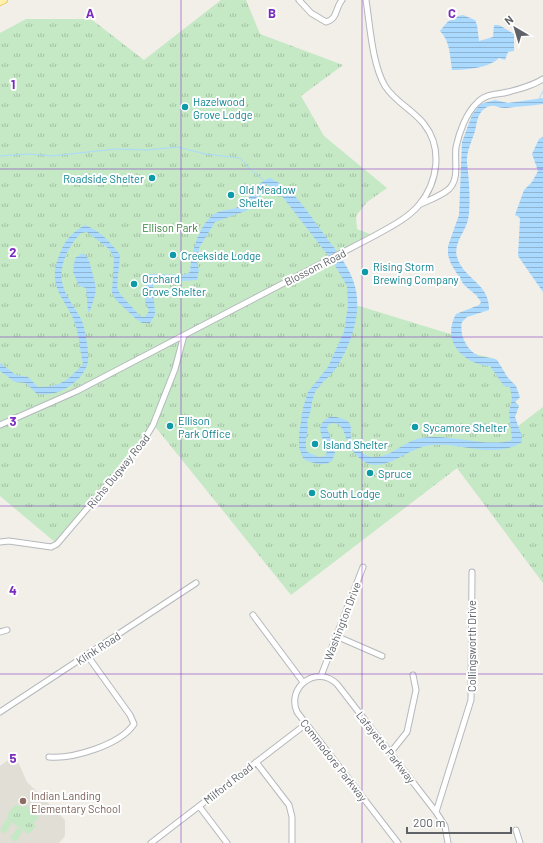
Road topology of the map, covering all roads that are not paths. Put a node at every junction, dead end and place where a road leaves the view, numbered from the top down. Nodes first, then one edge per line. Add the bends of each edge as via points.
1 (4, 0) edge
2 (299, 0) edge
3 (342, 0) edge
4 (366, 0) edge
5 (0, 2) edge
6 (543, 80) edge
7 (418, 206) junction
8 (184, 335) junction
9 (0, 425) edge
10 (0, 542) edge
11 (363, 567) dead end
12 (472, 572) dead end
13 (196, 583) dead end
14 (253, 615) dead end
15 (7, 630) dead end
16 (0, 632) edge
17 (336, 636) junction
18 (87, 655) junction
19 (382, 656) dead end
20 (413, 674) dead end
21 (321, 676) junction
22 (303, 682) junction
23 (0, 712) edge
24 (306, 724) junction
25 (391, 752) junction
26 (49, 757) dead end
27 (256, 762) junction
28 (199, 806) junction
29 (436, 812) junction
30 (516, 830) dead end
31 (151, 843) edge
32 (227, 843) edge
33 (292, 843) edge
34 (398, 843) edge
35 (448, 843) edge
36 (520, 843) edge

1 - 5 main road
2 - 3 street via 311,13 326,22 333,19
4 - 7 street, Blossom Road via 374,51 384,85 424,124 435,146 436,163 432,183
6 - 7 street via 517,90 488,96 476,103 458,141 456,176 452,185 443,193
7 - 8 street, Blossom Road via 394,225
8 - 9 street, Blossom Road via 77,391
8 - 10 street, Richs Dugway Road via 175,369 154,425 141,445 57,544 51,547
11 - 17 street, Washington Drive
12 - 29 street, Collingsworth Drive via 471,700
13 - 18 street, Klink Road
14 - 22 street
15 - 16 street
17 - 19 street
17 - 21 street, Washington Drive
18 - 23 street, Klink Road
18 - 26 street via 134,724 111,744 63,758
20 - 25 street via 416,690 407,732
21 - 22 street
21 - 25 street, Lafayette Parkway via 337,684
22 - 24 street, Commodore Parkway via 296,692 294,701 297,712
24 - 27 street, Milford Road
24 - 34 street, Commodore Parkway
25 - 29 street, Lafayette Parkway
27 - 28 street, Milford Road
27 - 33 street via 289,805
28 - 31 street, Milford Road
28 - 32 street
29 - 35 street, Lafayette Parkway via 445,826
30 - 36 street

